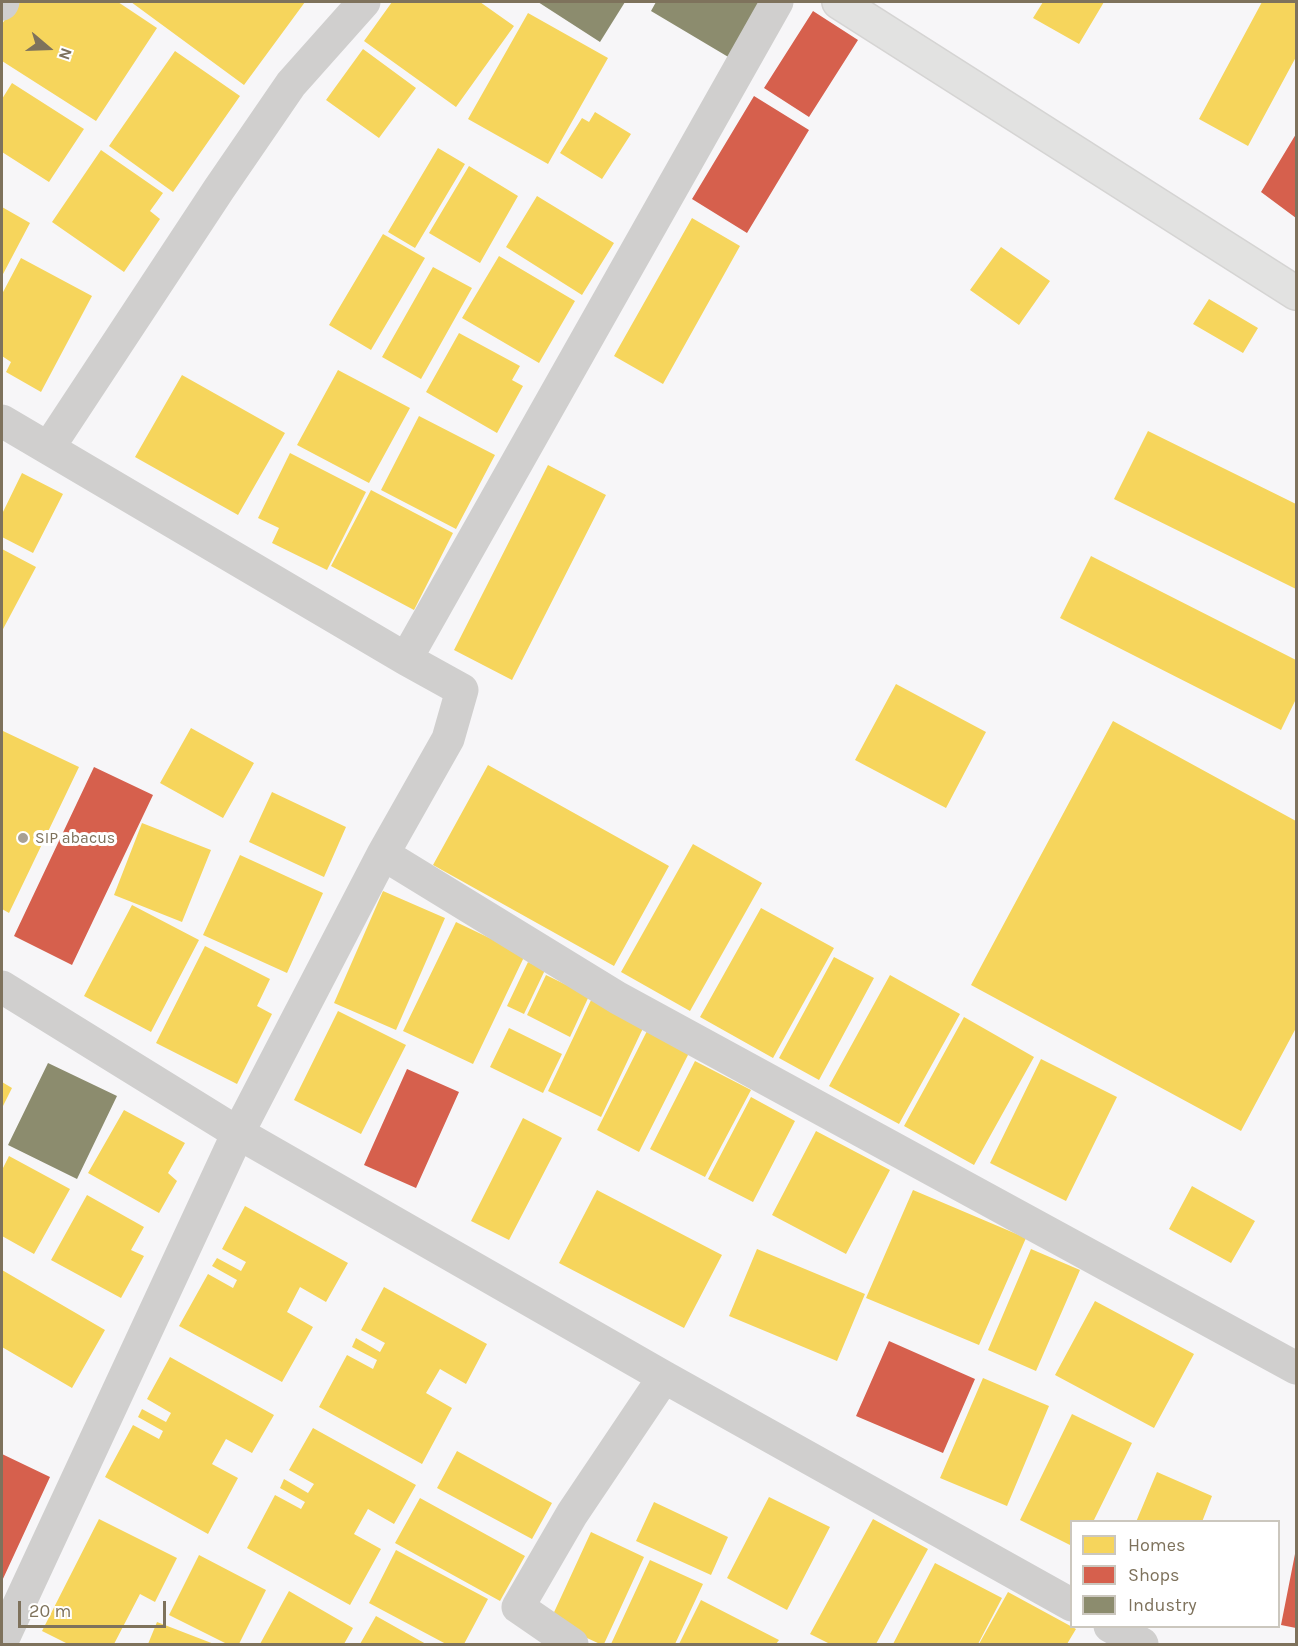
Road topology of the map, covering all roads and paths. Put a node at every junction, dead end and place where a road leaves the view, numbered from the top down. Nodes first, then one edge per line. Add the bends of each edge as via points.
1 (364, 2) edge
2 (777, 2) edge
3 (839, 2) edge
4 (1296, 293) edge
5 (2, 421) edge
6 (49, 447) junction
7 (406, 659) junction
8 (383, 854) junction
9 (2, 987) edge
10 (238, 1133) junction
11 (1296, 1368) edge
12 (664, 1377) junction
13 (1070, 1604) edge
14 (1114, 1628) edge
15 (2, 1641) edge
16 (572, 1644) edge
17 (1142, 1644) edge

1 - 6 street via 291,84
2 - 7 street
3 - 4 street
5 - 6 street
6 - 7 street
7 - 8 street via 462,690 448,738
8 - 10 street
8 - 11 street via 618,998
9 - 10 street
10 - 12 street
10 - 15 street
12 - 13 street
12 - 16 street via 572,1514 518,1607
14 - 17 street

